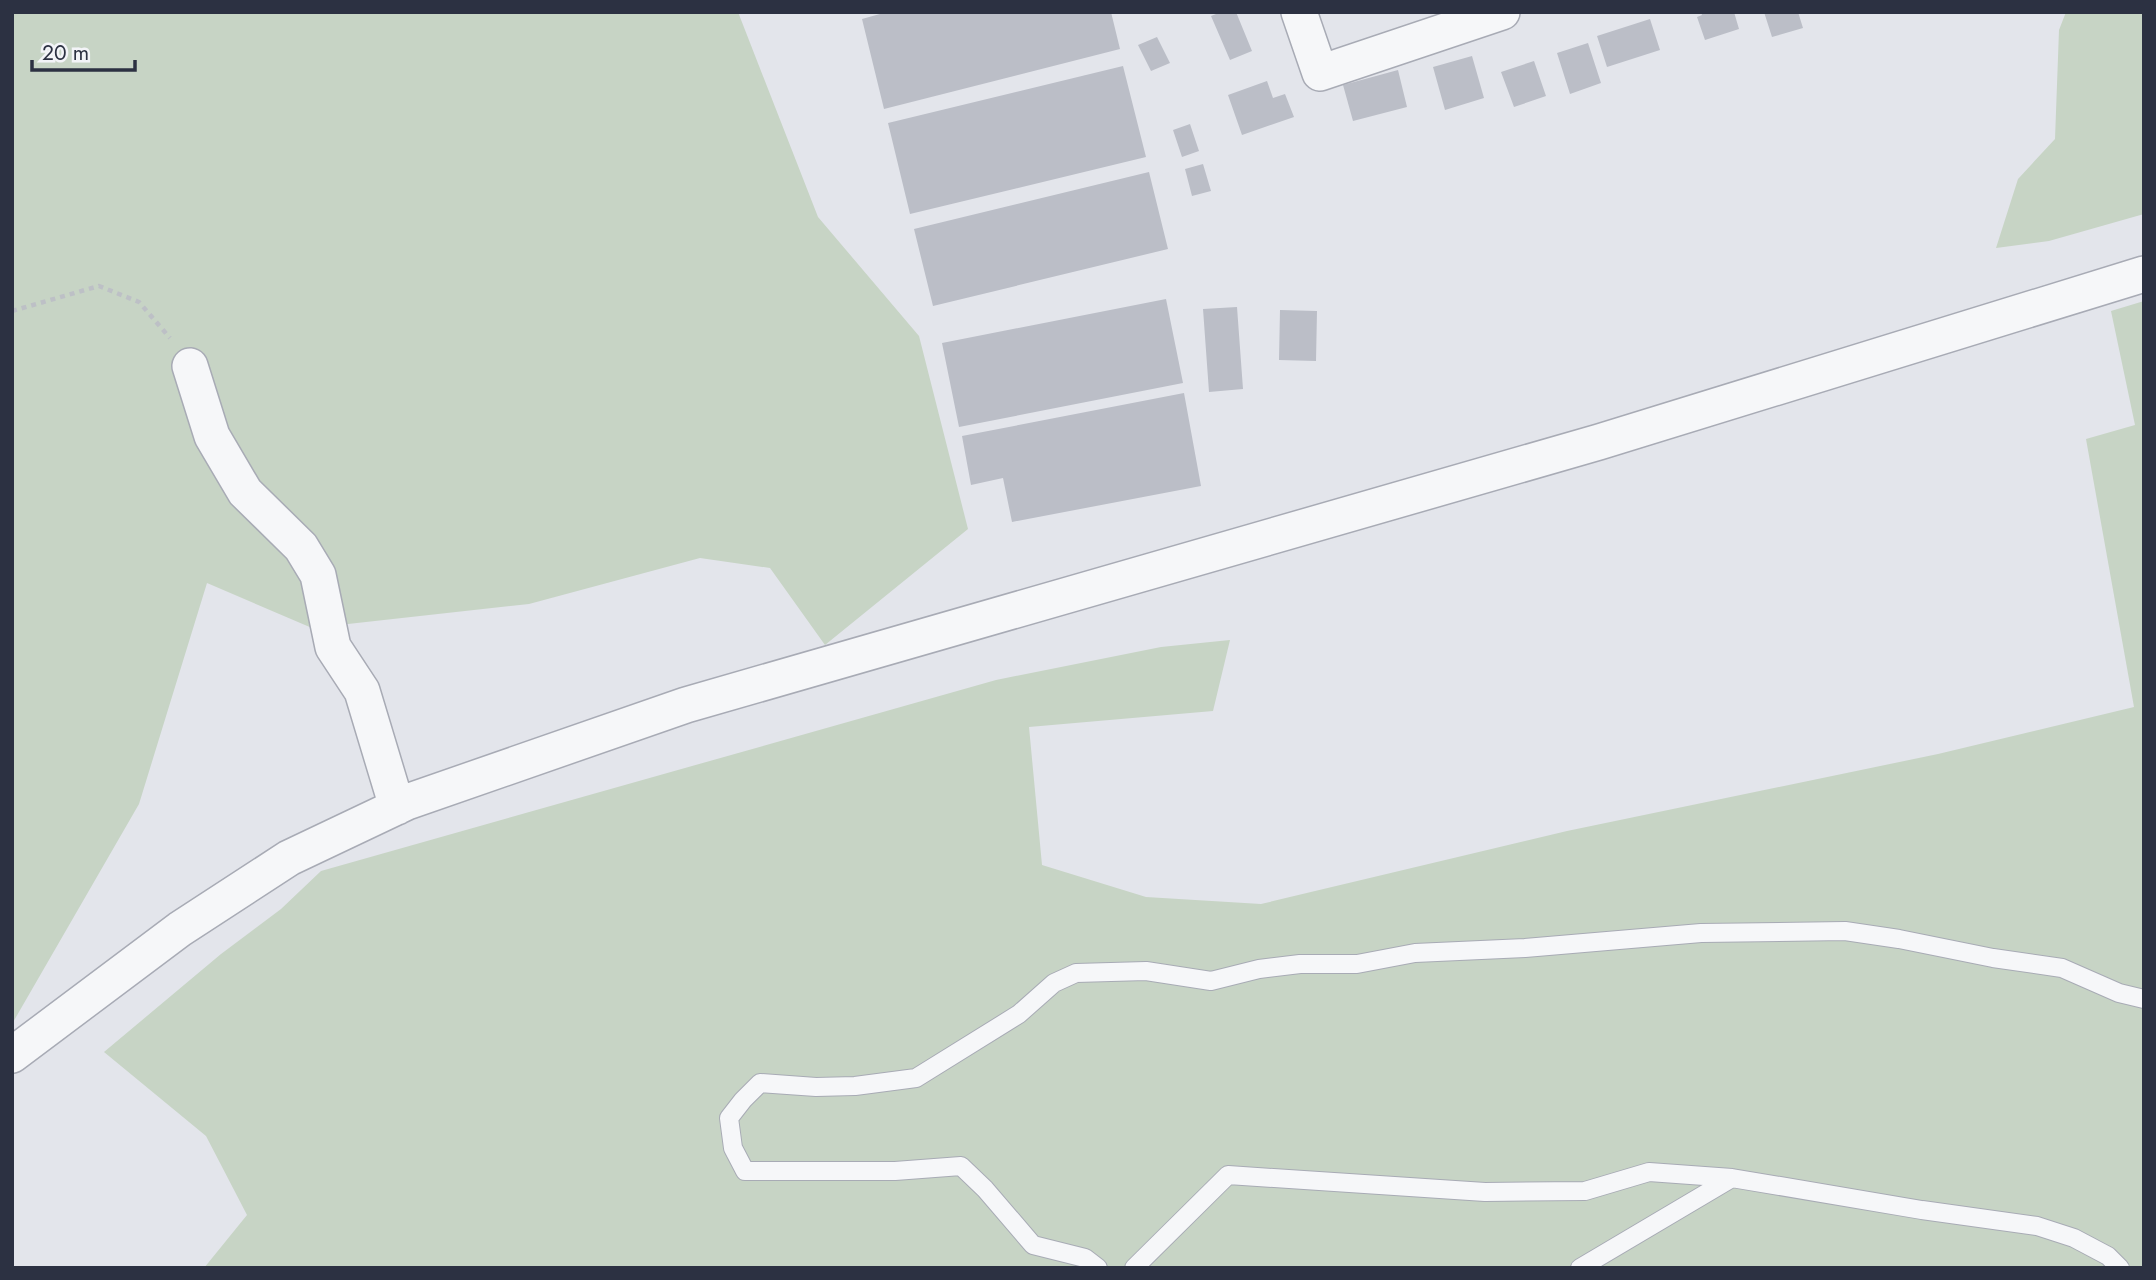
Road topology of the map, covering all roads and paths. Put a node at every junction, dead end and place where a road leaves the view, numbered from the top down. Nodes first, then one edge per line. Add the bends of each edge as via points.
1 (1298, 12) edge
2 (1502, 12) edge
3 (2144, 274) edge
4 (12, 311) edge
5 (190, 366) joint
6 (397, 807) junction
7 (2144, 999) edge
8 (12, 1055) edge
9 (1732, 1178) junction
10 (1098, 1268) edge
11 (1134, 1268) edge
12 (1580, 1268) edge
13 (2120, 1268) edge

1 - 2 street via 1320,73
3 - 6 street via 1599,442 686,705
4 - 5 path via 99,286 139,302
5 - 6 street via 212,436 245,492 301,547 318,575 333,648 362,691
6 - 8 street via 289,858 180,929
7 - 10 lane via 2062,968 1845,931 1701,933 1415,953 1357,964 1273,967 1211,981 1146,971 1076,973 1054,983 1019,1014 916,1078 855,1086 760,1083 729,1118 733,1148 745,1171 961,1166 1033,1245 1085,1258
9 - 11 lane via 1648,1171 1585,1191 1485,1192 1228,1175
9 - 12 lane
9 - 13 lane via 2037,1226 2074,1238

